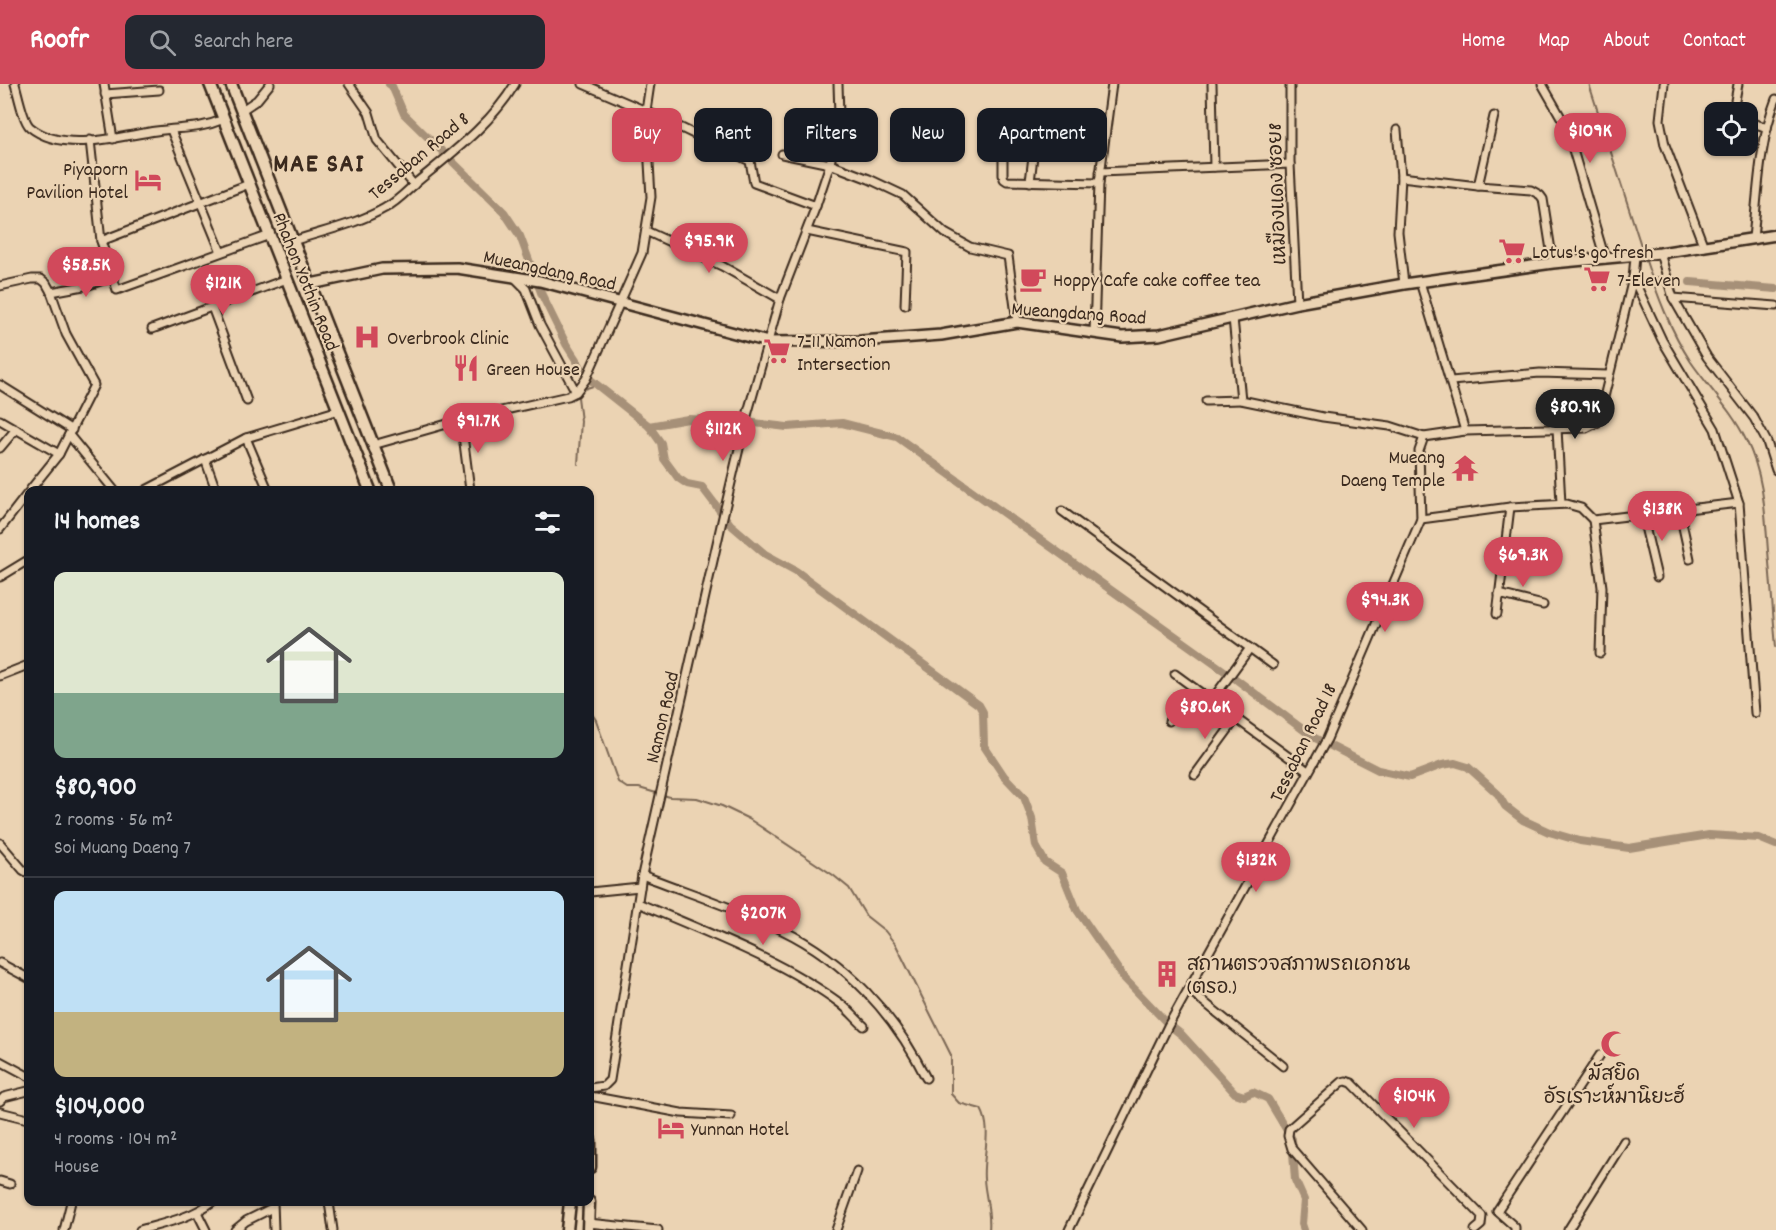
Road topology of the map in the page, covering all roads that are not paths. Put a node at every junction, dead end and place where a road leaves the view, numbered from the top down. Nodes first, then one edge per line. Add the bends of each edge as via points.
1 (15, 84) edge
2 (104, 84) edge
3 (210, 84) edge
4 (231, 84) edge
5 (270, 84) edge
6 (349, 84) edge
7 (515, 84) edge
8 (583, 84) edge
9 (650, 84) edge
10 (838, 84) edge
11 (1112, 84) edge
12 (1212, 84) edge
13 (1290, 84) edge
14 (1542, 84) edge
15 (1664, 84) edge
16 (1738, 84) edge
17 (159, 90) dead end
18 (105, 94) junction
19 (1776, 99) edge
20 (1735, 102) edge
21 (639, 108) edge
22 (646, 108) edge
23 (242, 110) junction
24 (1494, 116) dead end
25 (224, 119) junction
26 (1758, 125) edge
27 (682, 128) edge
28 (1767, 128) junction
29 (171, 130) junction
30 (1397, 130) dead end
31 (113, 139) junction
32 (90, 140) junction
33 (782, 154) dead end
34 (649, 162) edge
35 (1004, 162) edge
36 (1032, 162) edge
37 (830, 164) junction
38 (1290, 164) junction
39 (1214, 167) junction
40 (1100, 172) junction
41 (1401, 177) junction
42 (1030, 182) junction
43 (1099, 183) junction
44 (249, 184) junction
45 (414, 185) junction
46 (1478, 186) junction
47 (200, 203) junction
48 (816, 206) junction
49 (646, 231) junction
50 (807, 231) junction
51 (270, 235) junction
52 (1776, 235) edge
53 (1753, 238) junction
54 (101, 241) junction
55 (293, 241) junction
56 (1704, 247) junction
57 (222, 252) junction
58 (1656, 254) junction
59 (1637, 256) junction
60 (1605, 259) junction
61 (1553, 264) junction
62 (112, 277) junction
63 (517, 277) junction
64 (1633, 278) junction
65 (286, 279) junction
66 (1420, 282) junction
67 (1404, 284) junction
68 (311, 285) junction
69 (0, 286) edge
70 (51, 292) junction
71 (1673, 298) junction
72 (780, 299) junction
73 (621, 302) junction
74 (1297, 303) junction
75 (905, 305) dead end
76 (1776, 306) edge
77 (212, 307) junction
78 (1233, 318) junction
79 (1017, 322) junction
80 (152, 329) dead end
81 (1094, 333) junction
82 (768, 342) junction
83 (1608, 375) junction
84 (1451, 381) junction
85 (0, 385) edge
86 (578, 389) junction
87 (1241, 400) junction
88 (247, 401) dead end
89 (1206, 402) dead end
90 (339, 410) junction
91 (0, 420) edge
92 (461, 420) junction
93 (1557, 428) junction
94 (16, 429) junction
95 (1465, 431) junction
96 (71, 433) junction
97 (1424, 437) junction
98 (246, 438) junction
99 (1767, 442) junction
100 (1776, 443) edge
101 (373, 445) junction
102 (0, 448) edge
103 (59, 454) junction
104 (205, 459) junction
105 (1776, 470) edge
106 (34, 486) edge
107 (111, 486) edge
108 (154, 486) edge
109 (215, 486) edge
110 (266, 486) edge
111 (368, 486) edge
112 (389, 486) edge
113 (469, 486) edge
114 (24, 498) edge
115 (1739, 502) junction
116 (1561, 504) junction
117 (1510, 507) junction
118 (1678, 509) junction
119 (1062, 511) dead end
120 (1642, 514) junction
121 (1421, 519) junction
122 (1593, 520) junction
123 (0, 529) edge
124 (1690, 559) dead end
125 (24, 562) edge
126 (0, 577) edge
127 (1657, 577) dead end
128 (1499, 594) junction
129 (1543, 604) dead end
130 (1497, 614) dead end
131 (1250, 648) junction
132 (1600, 653) dead end
133 (1273, 665) dead end
134 (24, 667) edge
135 (1174, 674) dead end
136 (0, 676) edge
137 (1194, 688) junction
138 (1211, 701) junction
139 (1755, 713) dead end
140 (1236, 719) junction
141 (1169, 721) dead end
142 (1308, 771) junction
143 (1195, 775) dead end
144 (0, 843) edge
145 (24, 871) edge
146 (642, 875) junction
147 (640, 887) junction
148 (594, 891) edge
149 (638, 903) junction
150 (0, 963) edge
151 (24, 976) edge
152 (1189, 990) junction
153 (864, 1026) dead end
154 (1600, 1055) dead end
155 (0, 1061) edge
156 (1283, 1066) dead end
157 (24, 1074) edge
158 (926, 1078) dead end
159 (594, 1087) edge
160 (24, 1092) edge
161 (594, 1097) edge
162 (1, 1098) edge
163 (0, 1112) edge
164 (731, 1116) dead end
165 (24, 1118) edge
166 (1624, 1140) dead end
167 (857, 1171) dead end
168 (0, 1181) edge
169 (10, 1184) dead end
170 (70, 1206) edge
171 (206, 1206) edge
172 (270, 1206) edge
173 (272, 1206) edge
174 (330, 1206) edge
175 (570, 1206) edge
176 (589, 1206) edge
177 (196, 1212) junction
178 (588, 1226) edge
179 (64, 1230) edge
180 (140, 1230) edge
181 (206, 1230) edge
182 (235, 1230) edge
183 (274, 1230) edge
184 (333, 1230) edge
185 (567, 1230) edge
186 (658, 1230) edge
187 (836, 1230) edge
188 (1069, 1230) edge
189 (1362, 1230) edge
190 (1475, 1230) edge
191 (1515, 1230) edge
192 (1568, 1230) edge

1 - 32 street via 30,127 60,140
2 - 18 street
3 - 25 main road, Phahon Yothin Road
4 - 23 main road, Phahon Yothin Road
5 - 23 street
6 - 45 street via 369,113 377,140
7 - 45 street, Tessaban Road 8 via 482,125
8 - 21 street
9 - 22 street
10 - 37 street, Namon Road via 839,115
11 - 40 street
12 - 39 street
13 - 38 street, เหมืองแดง ซอย8
14 - 60 street via 1566,126
15 - 56 street via 1660,120 1665,145
16 - 20 street
17 - 18 street
18 - 31 street
19 - 28 street
23 - 55 main road, Phahon Yothin Road
24 - 46 street
25 - 29 street via 206,127
25 - 44 main road, Phahon Yothin Road
26 - 28 street
27 - 48 street via 750,161 754,183
28 - 53 street
29 - 31 street
29 - 47 street
30 - 41 street
31 - 32 street
32 - 54 street
33 - 37 street
34 - 49 street via 651,197
35 - 42 street via 1007,182
36 - 42 street
37 - 48 street, Namon Road
37 - 79 street via 903,195 945,233 970,247 1008,256
38 - 39 street
38 - 74 street, เหมืองแดง ซอย8
39 - 40 street
40 - 43 street
41 - 46 street
41 - 67 street via 1398,232
42 - 43 street
43 - 81 street
44 - 47 street
44 - 51 main road, Phahon Yothin Road
45 - 55 street, Tessaban Road 8 via 373,214
46 - 61 street via 1531,190 1540,195
47 - 54 street
47 - 57 street
48 - 50 street, Namon Road
49 - 72 street via 722,266
49 - 73 street via 642,253
50 - 72 street, Namon Road
50 - 75 street via 907,252
51 - 57 street
51 - 65 main road, Phahon Yothin Road
52 - 53 street, Mueangdang Road
53 - 56 street, Mueangdang Road
54 - 62 street
55 - 68 main road, Phahon Yothin Road
56 - 58 street, Mueangdang Road
57 - 62 street via 117,290
58 - 59 street, Mueangdang Road
58 - 71 street
59 - 60 street, Mueangdang Road
59 - 64 street
60 - 61 street, Mueangdang Road
61 - 66 street, Mueangdang Road
62 - 70 street
63 - 68 street, Mueangdang Road via 421,267 382,269
63 - 73 street, Mueangdang Road
63 - 86 street
64 - 83 street
64 - 115 street via 1662,340 1715,429
65 - 77 street
65 - 90 main road, Phahon Yothin Road
66 - 67 street, Mueangdang Road
66 - 84 street
67 - 74 street, Mueangdang Road
68 - 101 main road, Phahon Yothin Road
69 - 70 street via 41,279
70 - 96 street via 66,334 94,385
71 - 76 street
71 - 99 street via 1707,357 1754,418
72 - 82 street, Namon Road
73 - 82 street, Mueangdang Road
73 - 86 street
74 - 78 street, Mueangdang Road
77 - 80 street
77 - 88 street
78 - 81 street, Mueangdang Road via 1159,335 1122,337
78 - 87 street
79 - 81 street, Mueangdang Road
79 - 82 street, Mueangdang Road via 941,335
82 - 146 street, Namon Road via 722,520
83 - 84 street via 1540,373
83 - 93 street via 1598,423 1586,428
84 - 95 street
85 - 96 street
86 - 92 street via 568,396
87 - 89 street
87 - 97 street via 1390,426
90 - 98 street
90 - 111 main road, Phahon Yothin Road
91 - 94 street
92 - 101 street
92 - 113 street
93 - 95 street
93 - 116 street
94 - 102 street
94 - 103 street
95 - 97 street
96 - 103 street
96 - 107 street
97 - 121 street via 1419,451
98 - 104 street
98 - 110 street
99 - 100 street
99 - 105 street
101 - 112 main road, Phahon Yothin Road
103 - 106 street
104 - 108 street
104 - 109 street
114 - 123 street
115 - 118 street
115 - 139 street
116 - 117 street
116 - 122 street via 1575,506
117 - 121 street
117 - 128 street
118 - 120 street
118 - 124 street
119 - 131 street
120 - 122 street
120 - 127 street
121 - 142 street, Tessaban Road 18 via 1327,738
122 - 132 street via 1602,586
125 - 126 street
128 - 129 street
128 - 130 street
131 - 133 street
131 - 138 street
134 - 136 street
135 - 137 street
137 - 138 street
137 - 141 street
138 - 140 street
140 - 142 street
140 - 143 street
142 - 152 street, Tessaban Road 18
144 - 145 street
146 - 147 street, Namon Road
146 - 158 street via 784,931 830,961 860,984 885,1011 912,1049
147 - 148 street
147 - 149 street, Namon Road
149 - 153 street via 813,985 843,1005
149 - 159 street, Namon Road via 610,1080
150 - 151 street
152 - 156 street
152 - 188 street, Tessaban Road 18
154 - 191 street via 1497,1211
155 - 157 street
160 - 162 street
161 - 164 street via 681,1113
163 - 165 street
166 - 192 street
167 - 187 street
168 - 169 street
170 - 179 street
171 - 177 street
172 - 182 street
173 - 183 street
174 - 184 street
175 - 185 main road
176 - 178 main road
177 - 180 street
177 - 181 street
178 - 186 street
189 - 190 street via 1292,1149 1288,1136 1289,1129 1346,1081 1482,1216 1481,1225

